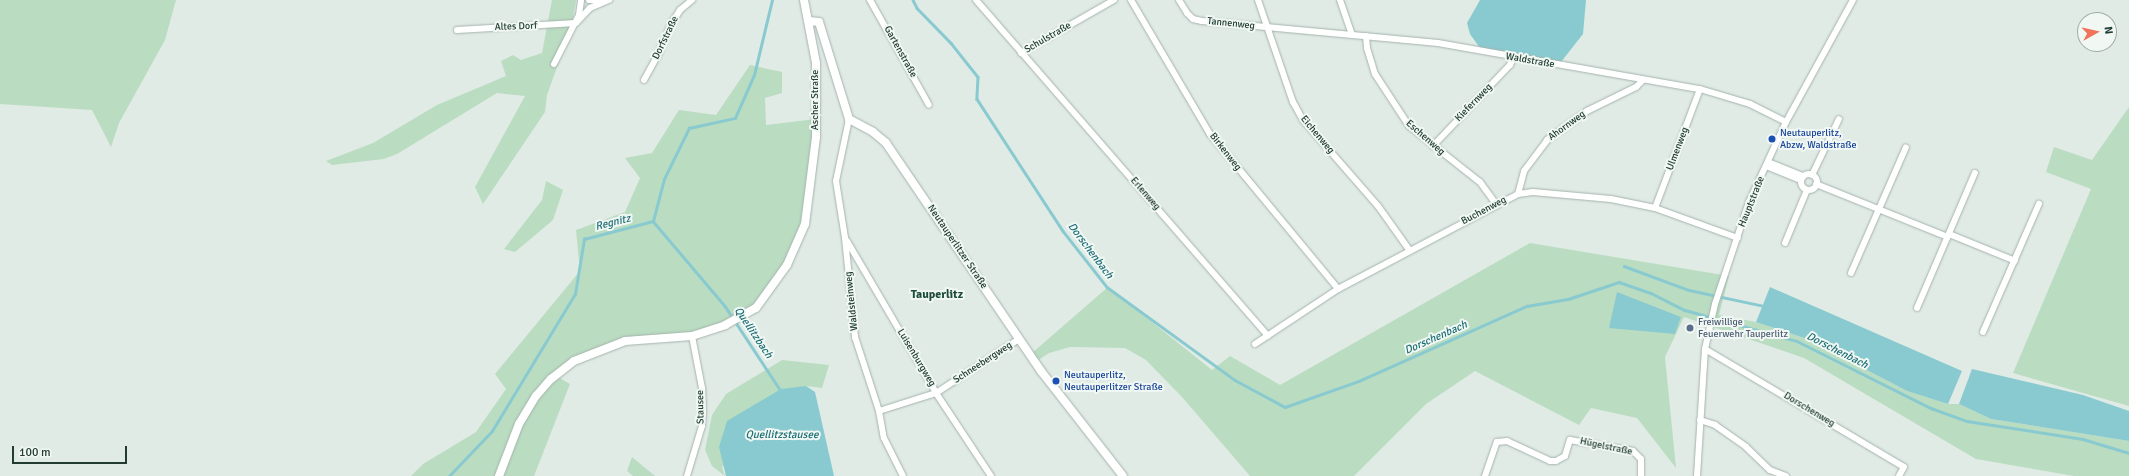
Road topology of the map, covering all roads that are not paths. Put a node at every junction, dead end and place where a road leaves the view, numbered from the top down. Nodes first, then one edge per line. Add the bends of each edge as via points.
1 (581, 0) edge
2 (589, 0) edge
3 (804, 0) edge
4 (870, 0) edge
5 (976, 0) edge
6 (1114, 0) edge
7 (1131, 0) edge
8 (1179, 0) edge
9 (1258, 0) edge
10 (1340, 0) edge
11 (1853, 0) edge
12 (606, 1) edge
13 (688, 1) edge
14 (809, 21) junction
15 (576, 24) junction
16 (1268, 27) junction
17 (457, 30) dead end
18 (1352, 34) junction
19 (1366, 36) junction
20 (1021, 53) junction
21 (1514, 58) junction
22 (554, 64) dead end
23 (644, 80) dead end
24 (1642, 81) junction
25 (1700, 89) junction
26 (929, 105) dead end
27 (849, 119) junction
28 (1839, 119) dead end
29 (1786, 122) junction
30 (1433, 146) junction
31 (1906, 147) dead end
32 (1767, 164) junction
33 (1975, 173) dead end
34 (1812, 174) junction
35 (1802, 178) junction
36 (1816, 184) junction
37 (1807, 190) junction
38 (1518, 194) junction
39 (1496, 204) junction
40 (2040, 204) dead end
41 (1655, 208) junction
42 (1880, 208) junction
43 (1948, 235) junction
44 (846, 238) junction
45 (1738, 238) junction
46 (1785, 243) dead end
47 (1410, 252) junction
48 (2015, 261) junction
49 (1851, 273) dead end
50 (1338, 290) junction
51 (1917, 308) dead end
52 (1983, 332) dead end
53 (692, 336) junction
54 (1268, 336) junction
55 (1019, 339) junction
56 (1255, 344) dead end
57 (1705, 349) junction
58 (936, 393) junction
59 (880, 411) junction
60 (1700, 420) junction
61 (499, 476) edge
62 (687, 476) edge
63 (904, 476) edge
64 (990, 476) edge
65 (1122, 476) edge
66 (1485, 476) edge
67 (1641, 476) edge
68 (1698, 476) edge
69 (1786, 476) edge
70 (1899, 476) edge

1 - 15 street
2 - 12 street
3 - 14 street, Ascher Straße
4 - 26 street, Gartenstraße
5 - 20 street, Schulstraße
6 - 20 street, Schulstraße
7 - 50 street, Birkenweg via 1210,134
8 - 16 street, Tannenweg via 1193,19
9 - 16 street, Eichenweg
10 - 18 street
11 - 29 street, Hauptstraße
12 - 15 street via 590,8
13 - 23 street, Dorfstraße via 671,24
14 - 27 street via 819,22
14 - 53 street, Ascher Straße via 818,96 805,224 787,265 756,308 725,325
15 - 17 street, Altes Dorf
15 - 22 street
16 - 18 street, Waldstraße
16 - 47 street, Eichenweg via 1292,102 1303,120 1378,206
18 - 19 street, Waldstraße
19 - 21 street, Waldstraße via 1438,43
19 - 30 street, Eschenweg via 1375,74 1390,100 1409,126
20 - 54 street, Erlenweg
21 - 24 street, Waldstraße
21 - 30 street, Kiefernweg via 1510,66
24 - 25 street, Waldstraße
24 - 38 street, Ahornweg via 1636,87 1587,111 1547,140 1524,171
25 - 29 street, Waldstraße via 1750,104
25 - 41 street, Ulmenweg
27 - 44 street, Waldsteinweg via 836,181
27 - 55 street, Neutauperlitzer Straße via 873,132 886,144
28 - 34 street
29 - 32 street, Hauptstraße
30 - 39 street, Eschenweg via 1480,182
31 - 42 street
32 - 35 street
32 - 45 street, Hauptstraße
33 - 43 street
34 - 35 street
34 - 36 street
35 - 37 street via 1802,186
36 - 37 street via 1813,189
36 - 42 street
37 - 46 street
38 - 39 street, Buchenweg
38 - 41 street, Buchenweg via 1533,192 1584,196
39 - 47 street, Buchenweg
40 - 48 street
41 - 45 street, Buchenweg
42 - 43 street
42 - 49 street
43 - 48 street
43 - 51 street
44 - 58 street, Luisenburgweg
44 - 59 street, Waldsteinweg via 855,337
45 - 57 street, Hauptstraße via 1715,304
47 - 50 street, Buchenweg
48 - 52 street
50 - 54 street, Buchenweg
53 - 61 street, Ascher Straße via 625,341 574,362 551,379 536,396 520,424
53 - 62 street, Stausee via 702,388 703,412 702,426
54 - 56 street, Buchenweg
55 - 58 street, Schneebergweg
55 - 65 street, Neutauperlitzer Straße via 1071,412
57 - 60 street, Hauptstraße
57 - 70 street, Dorschenweg via 1904,467
58 - 59 street, Schneebergweg
58 - 64 street, Luisenburgweg
59 - 63 street, Waldsteinweg via 884,438
60 - 68 street, Hauptstraße
60 - 69 street via 1715,425 1746,447 1770,470
66 - 67 street, Hügelstraße via 1497,442 1507,441 1550,461 1565,456 1570,440 1633,451 1641,459

